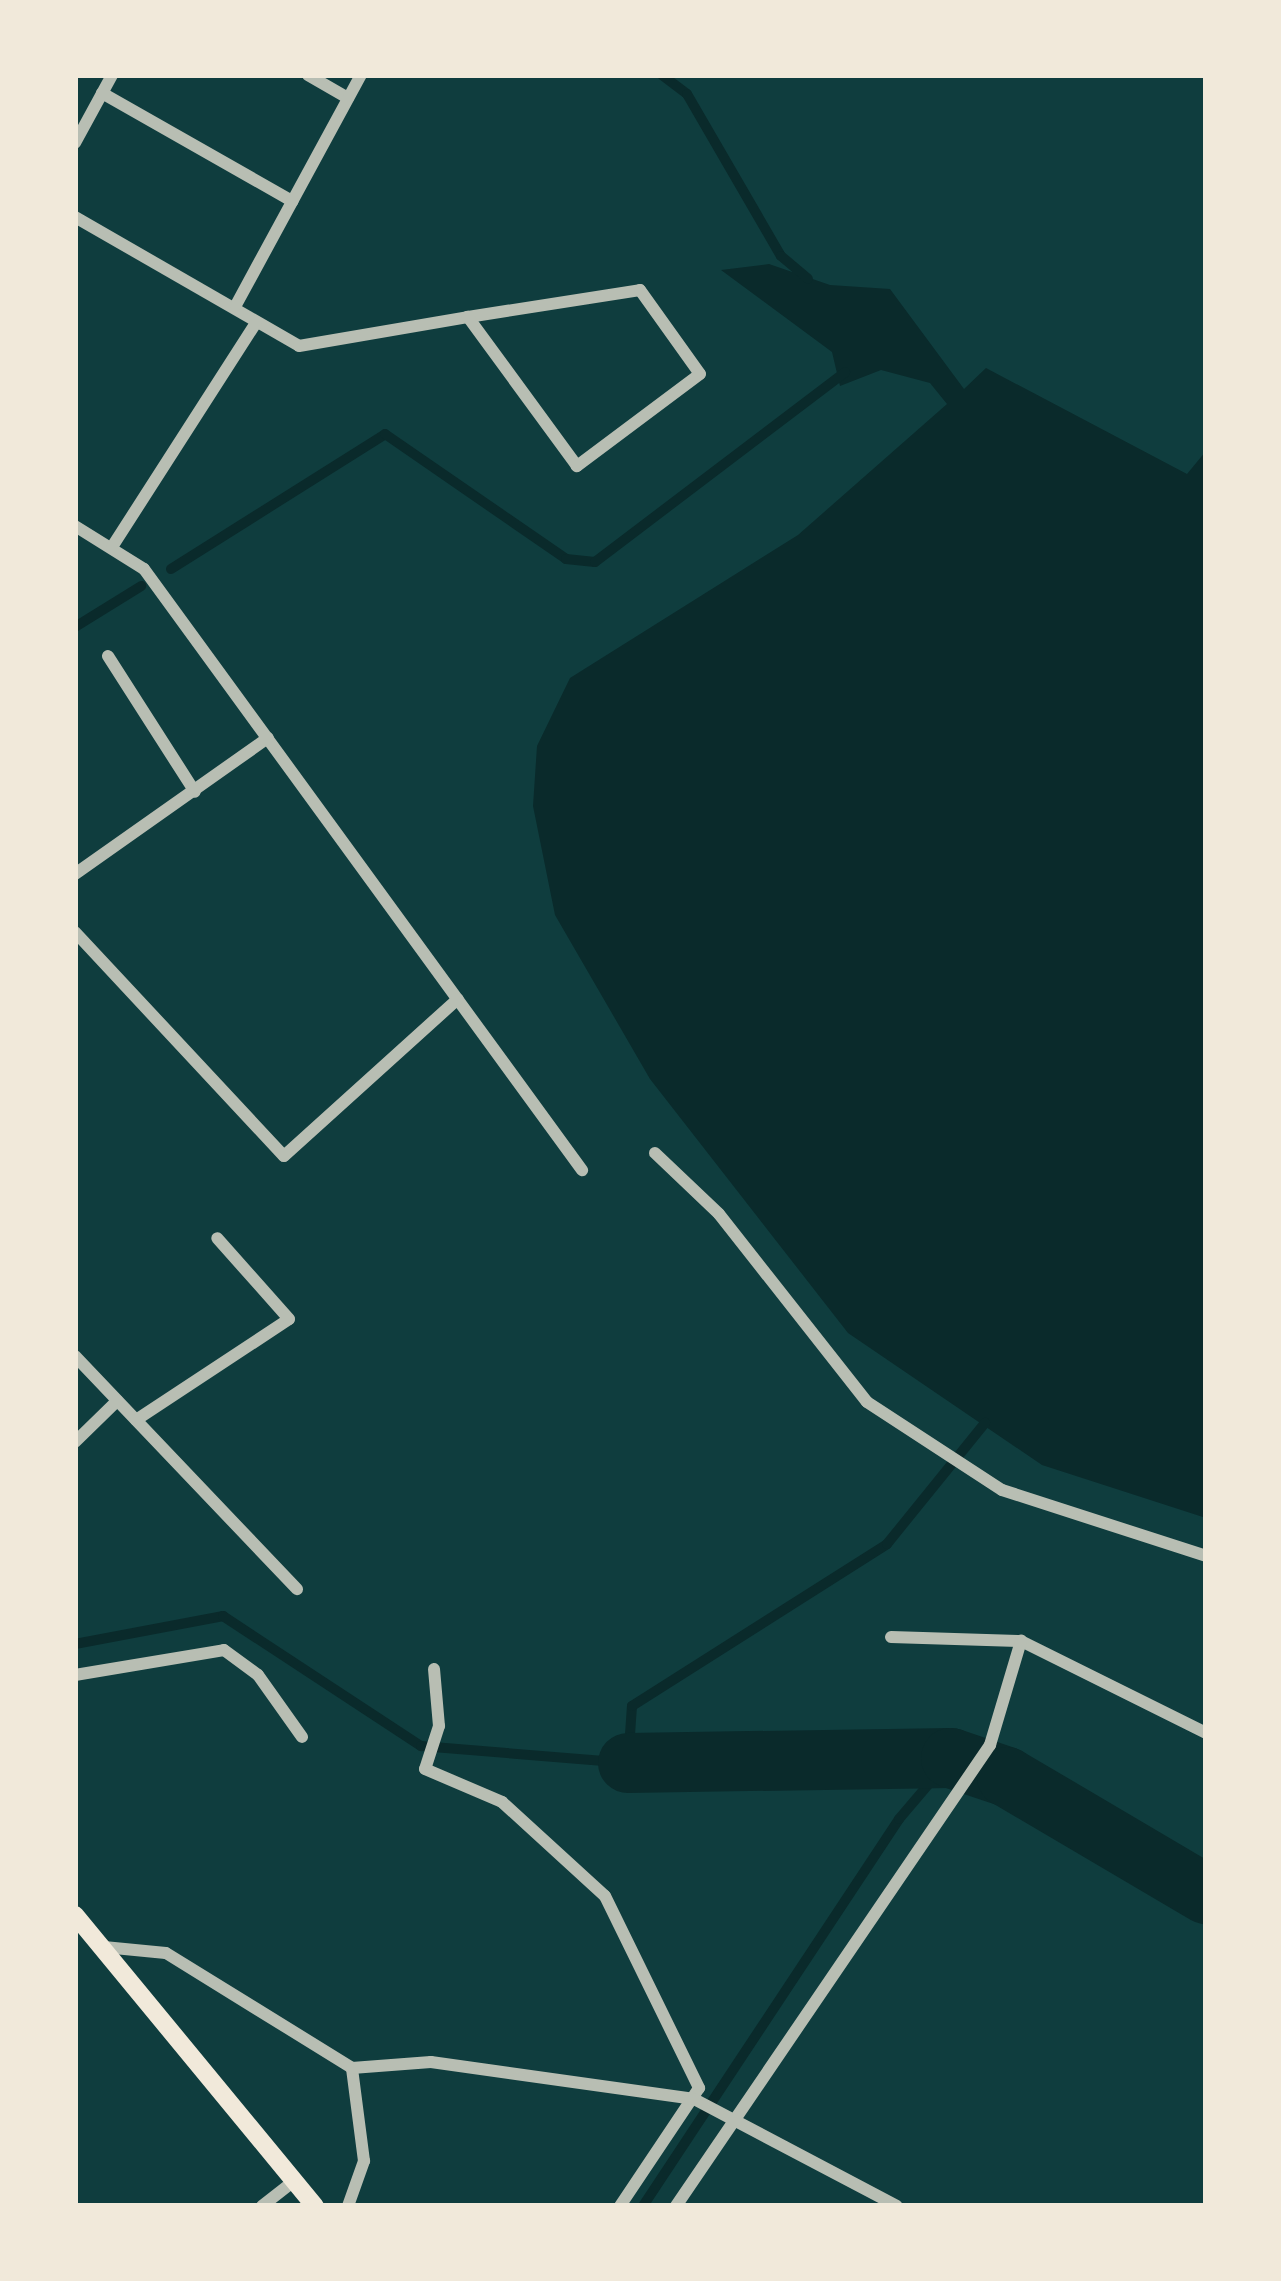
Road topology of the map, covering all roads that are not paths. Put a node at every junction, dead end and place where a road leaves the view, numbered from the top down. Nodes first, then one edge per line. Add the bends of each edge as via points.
1 (112, 75) edge
2 (308, 75) edge
3 (361, 75) edge
4 (102, 93) junction
5 (348, 98) junction
6 (77, 134) edge
7 (292, 201) junction
8 (75, 217) edge
9 (236, 305) junction
10 (468, 317) junction
11 (256, 323) junction
12 (75, 526) edge
13 (112, 547) junction
14 (108, 656) dead end
15 (268, 738) junction
16 (195, 792) junction
17 (75, 874) edge
18 (75, 932) edge
19 (458, 999) junction
20 (655, 1153) dead end
21 (582, 1170) dead end
22 (217, 1238) dead end
23 (75, 1356) edge
24 (117, 1401) junction
25 (136, 1420) junction
26 (75, 1442) edge
27 (1206, 1556) edge
28 (297, 1589) dead end
29 (891, 1637) dead end
30 (1022, 1641) junction
31 (434, 1669) dead end
32 (75, 1675) edge
33 (1206, 1733) edge
34 (302, 1737) dead end
35 (75, 1915) edge
36 (104, 1947) junction
37 (352, 2068) junction
38 (694, 2099) junction
39 (735, 2116) junction
40 (294, 2181) junction
41 (262, 2206) edge
42 (316, 2206) edge
43 (348, 2206) edge
44 (620, 2206) edge
45 (676, 2206) edge
46 (897, 2206) edge

1 - 4 street
2 - 5 street
3 - 5 street
4 - 6 street
4 - 7 street
5 - 7 street
7 - 9 street
8 - 9 street
9 - 11 street
10 - 10 street via 640,290 700,374 577,466
10 - 11 street via 299,346
11 - 13 street
12 - 13 street
13 - 15 street via 145,569
14 - 16 street
15 - 16 street
15 - 19 street
16 - 17 street
18 - 19 street via 284,1156
19 - 21 street
20 - 27 street via 719,1214 827,1365 867,1402 945,1444 1002,1490
22 - 25 street via 290,1319
23 - 24 street
24 - 25 street
24 - 26 street
25 - 28 street
29 - 30 street
30 - 33 street
30 - 39 street via 990,1745
31 - 38 street via 439,1726 425,1769 502,1802 605,1896 699,2088
32 - 34 street via 224,1650 258,1675
35 - 36 main road
36 - 37 street via 166,1953
36 - 40 main road
37 - 38 street via 431,2062
37 - 43 street via 364,2161
38 - 39 street
38 - 44 street
39 - 45 street
39 - 46 street
40 - 41 street
40 - 42 main road

